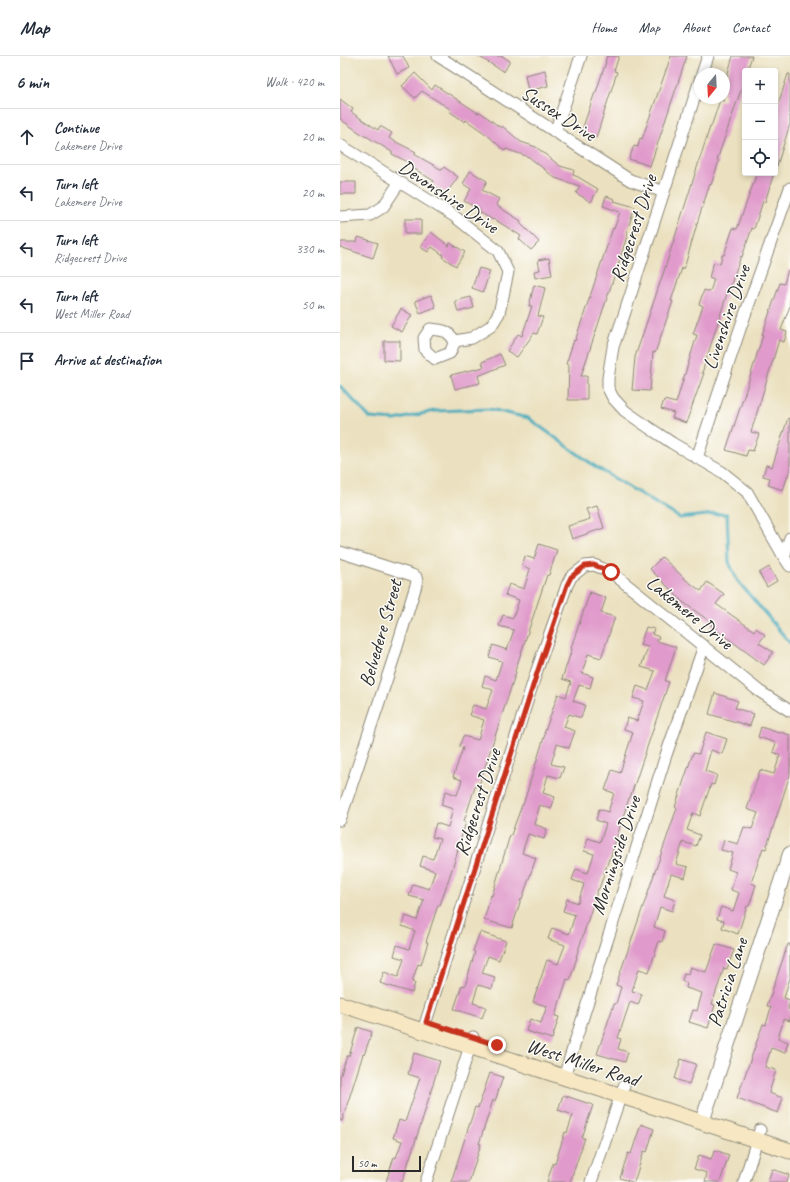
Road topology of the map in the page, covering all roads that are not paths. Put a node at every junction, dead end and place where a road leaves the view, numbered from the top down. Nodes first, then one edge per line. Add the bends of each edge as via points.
1 (438, 56) edge
2 (581, 56) edge
3 (708, 56) edge
4 (704, 68) edge
5 (694, 99) edge
6 (555, 132) junction
7 (340, 145) edge
8 (399, 183) junction
9 (790, 188) edge
10 (664, 192) junction
11 (340, 217) edge
12 (455, 341) dead end
13 (697, 458) junction
14 (790, 538) edge
15 (340, 552) edge
16 (787, 562) edge
17 (567, 585) joint
18 (704, 646) junction
19 (790, 712) edge
20 (340, 820) edge
21 (790, 854) edge
22 (340, 998) edge
23 (424, 1027) junction
24 (472, 1042) junction
25 (565, 1072) junction
26 (622, 1091) junction
27 (704, 1118) junction
28 (759, 1135) junction
29 (790, 1140) edge
30 (790, 1151) edge
31 (426, 1182) edge
32 (591, 1182) edge
33 (744, 1182) edge

1 - 6 street, Sussex Drive
2 - 6 street
3 - 4 street
5 - 10 street, Ridgecrest Drive
6 - 10 street, Sussex Drive via 630,180
7 - 8 street, Devonshire Drive
8 - 11 street via 383,206 370,215
8 - 12 street, Devonshire Drive via 454,216 498,251 508,272 499,313 491,326 472,338
9 - 13 street, Livenshire Drive
10 - 13 street, Ridgecrest Drive via 613,347 608,388 612,398 625,411
13 - 16 street via 722,472 747,492
14 - 16 street
15 - 20 street, Belvedere Street via 412,575 416,577 417,582
17 - 18 street, Lakemere Drive via 571,577 585,566 594,565 611,572
17 - 23 street, Ridgecrest Drive
18 - 19 street, Lakemere Drive via 759,691
18 - 25 street, Morningside Drive via 666,755
21 - 27 street, Patricia Lane
22 - 23 main road, West Miller Road
23 - 24 main road, West Miller Road
24 - 25 main road, West Miller Road
24 - 31 street
25 - 26 main road, West Miller Road
26 - 27 main road, West Miller Road
26 - 32 street
27 - 28 main road, West Miller Road
28 - 29 main road, West Miller Road
28 - 30 main road, West Miller Road
28 - 33 street

